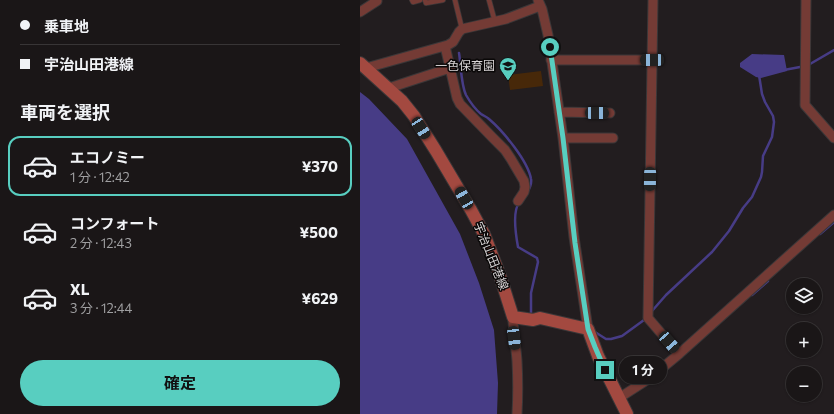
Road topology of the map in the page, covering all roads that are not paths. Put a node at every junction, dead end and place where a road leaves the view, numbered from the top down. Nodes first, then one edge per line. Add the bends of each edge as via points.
1 (412, 0) edge
2 (420, 0) edge
3 (425, 0) edge
4 (443, 0) edge
5 (455, 0) edge
6 (489, 0) edge
7 (653, 0) edge
8 (806, 0) edge
9 (377, 1) edge
10 (539, 3) edge
11 (360, 12) edge
12 (495, 22) junction
13 (462, 29) junction
14 (445, 46) junction
15 (551, 60) junction
16 (652, 60) junction
17 (363, 66) edge
18 (450, 68) junction
19 (389, 88) junction
20 (559, 112) junction
21 (610, 113) dead end
22 (563, 138) junction
23 (613, 138) dead end
24 (834, 138) edge
25 (518, 201) dead end
26 (834, 215) edge
27 (513, 317) junction
28 (588, 329) junction
29 (679, 354) junction
30 (619, 398) junction
31 (518, 414) edge
32 (627, 414) edge

1 - 2 lane
3 - 4 lane via 426,3
5 - 13 lane
6 - 12 lane
7 - 16 street
8 - 24 street via 805,105
9 - 11 street
10 - 12 street
10 - 15 street via 547,28
12 - 13 street
13 - 14 street via 453,42
14 - 17 street
14 - 18 street
15 - 16 street
15 - 20 street
16 - 29 street via 648,318
17 - 19 main road, 宇治山田港線
18 - 19 street
18 - 25 street via 460,104 505,150 524,181 524,192
19 - 27 main road, 宇治山田港線 via 414,116 472,210 484,234
20 - 21 street
20 - 22 street
22 - 23 street
22 - 28 street via 574,238
26 - 29 street
27 - 28 main road via 533,320 540,318
27 - 31 street
28 - 30 main road
29 - 30 street via 650,378
30 - 32 main road

